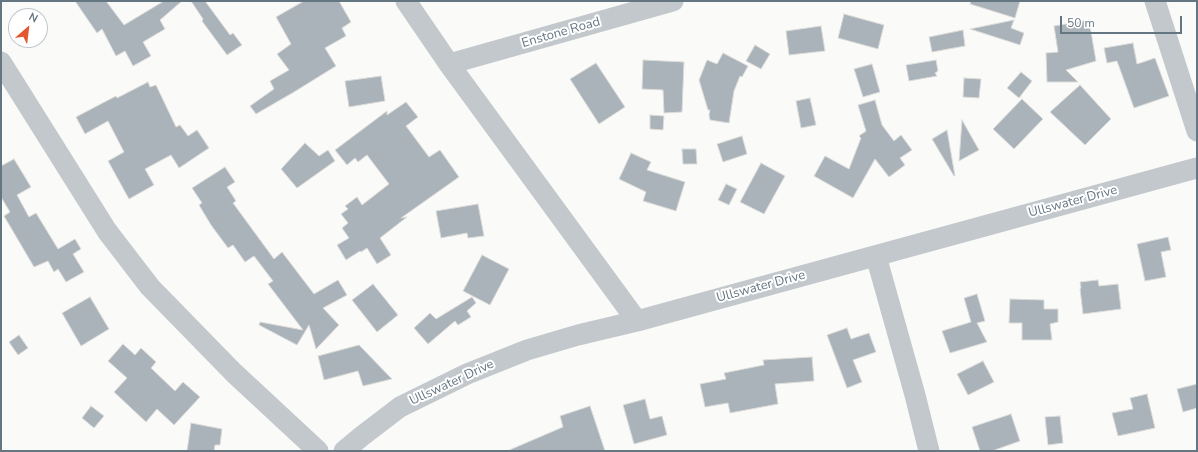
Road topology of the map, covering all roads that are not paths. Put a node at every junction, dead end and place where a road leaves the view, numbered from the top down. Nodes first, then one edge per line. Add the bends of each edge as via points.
1 (406, 1) edge
2 (673, 1) edge
3 (1155, 1) edge
4 (1, 62) edge
5 (449, 64) junction
6 (1197, 131) edge
7 (1197, 168) edge
8 (876, 256) junction
9 (637, 321) junction
10 (318, 451) edge
11 (344, 451) edge
12 (929, 451) edge

1 - 5 street
2 - 5 street, Enstone Road
3 - 6 street
4 - 10 street via 107,230 150,287 234,373
5 - 9 street
7 - 8 street, Ullswater Drive
8 - 9 street, Ullswater Drive
8 - 12 street
9 - 11 street, Ullswater Drive via 527,350 467,374 400,407

